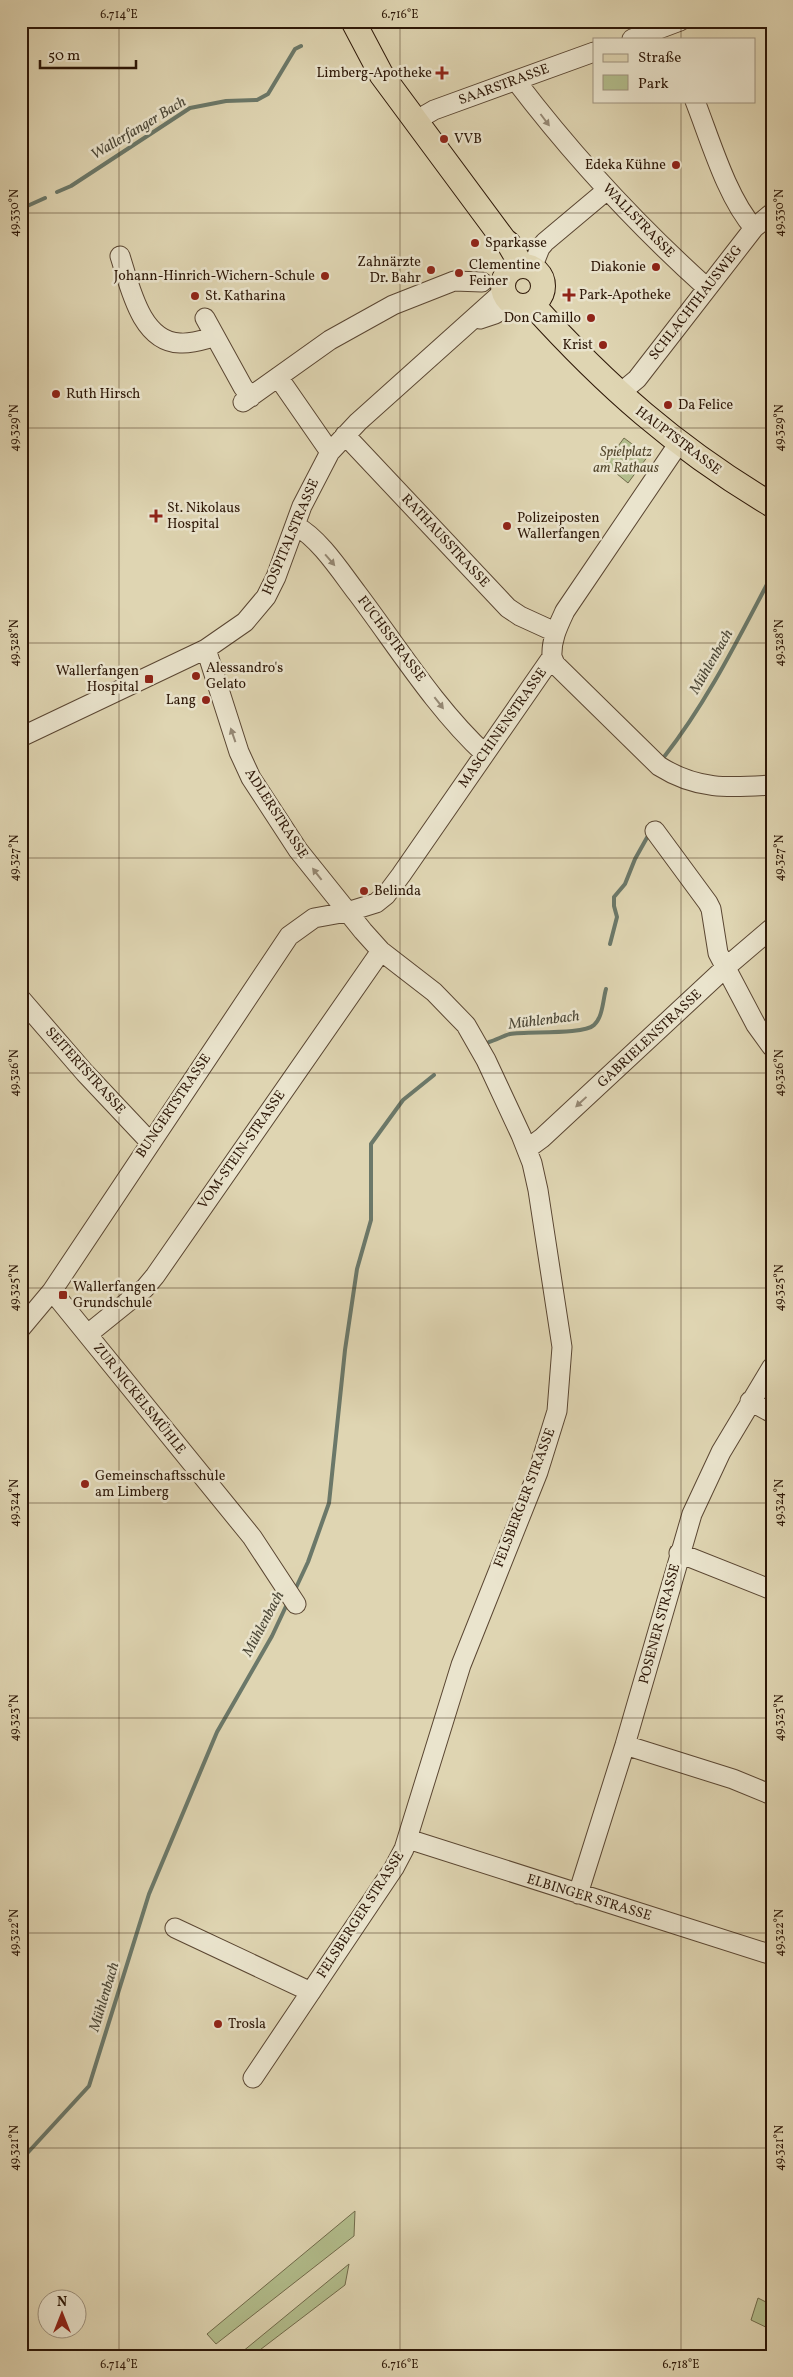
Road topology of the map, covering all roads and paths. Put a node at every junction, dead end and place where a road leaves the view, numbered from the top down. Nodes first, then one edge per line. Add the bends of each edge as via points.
1 (353, 22) edge
2 (673, 29) edge
3 (636, 38) edge
4 (593, 52) edge
5 (516, 81) junction
6 (695, 102) edge
7 (415, 121) junction
8 (607, 190) junction
9 (772, 213) edge
10 (754, 228) junction
11 (120, 256) dead end
12 (482, 282) dead end
13 (522, 286) junction
14 (708, 288) junction
15 (205, 318) dead end
16 (214, 337) junction
17 (278, 376) junction
18 (619, 394) junction
19 (345, 435) junction
20 (679, 442) junction
21 (330, 452) junction
22 (772, 504) edge
23 (296, 526) junction
24 (556, 632) junction
25 (206, 649) junction
26 (552, 657) junction
27 (21, 737) edge
28 (485, 754) junction
29 (772, 785) edge
30 (655, 831) dead end
31 (347, 912) junction
32 (772, 928) edge
33 (381, 951) junction
34 (725, 968) junction
35 (21, 999) edge
36 (772, 1047) edge
37 (150, 1142) junction
38 (527, 1149) junction
39 (52, 1291) junction
40 (21, 1328) edge
41 (88, 1334) junction
42 (772, 1366) edge
43 (750, 1401) junction
44 (772, 1413) edge
45 (679, 1553) junction
46 (772, 1590) edge
47 (292, 1597) dead end
48 (626, 1745) junction
49 (772, 1796) edge
50 (408, 1839) junction
51 (578, 1894) junction
52 (175, 1928) dead end
53 (772, 1955) edge
54 (311, 1992) junction
55 (253, 2078) dead end

1 - 7 main road, HAUPTSTRASSE via 381,74
2 - 3 street
4 - 5 street, SAARSTRASSE
5 - 7 street, SAARSTRASSE via 434,110
5 -> 8 street, WALLSTRASSE via 558,136
6 - 10 street via 733,194
7 - 13 main road, HAUPTSTRASSE via 509,244
8 - 13 street via 545,242
8 - 14 street, WALLSTRASSE via 655,241
9 - 10 street, SCHLACHTHAUSWEG
10 - 14 street, SCHLACHTHAUSWEG
11 - 16 street via 146,325 155,335 180,343
12 - 17 street via 454,281 393,305 330,340
13 - 18 main road, HAUPTSTRASSE via 580,342 593,367
13 - 19 street, HOSPITALSTRASSE via 474,320
14 - 18 street, SCHLACHTHAUSWEG via 637,379
15 - 16 street
16 - 17 street via 247,400
17 - 21 street
18 - 20 main road, HAUPTSTRASSE
19 - 21 street, HOSPITALSTRASSE
19 - 24 street, RATHAUSSTRASSE via 508,608
20 - 22 main road, HAUPTSTRASSE via 716,470
20 - 24 street, MASCHINENSTRASSE via 578,590
21 - 23 street, HOSPITALSTRASSE
23 - 25 street, HOSPITALSTRASSE via 276,577 258,609 231,633
23 -> 28 street, FUCHSSTRASSE via 310,536 337,567 451,718
24 - 26 street, MASCHINENSTRASSE
25 - 27 street, HOSPITALSTRASSE
31 -> 25 street, ADLERSTRASSE via 298,850 251,778 239,752
26 - 28 street, MASCHINENSTRASSE
26 - 29 street via 659,766 675,776 713,787
28 - 31 street, MASCHINENSTRASSE via 386,895 376,903
30 - 34 street via 711,909 715,946
31 - 33 street, FELSBERGER STRASSE
31 - 37 street, BUNGERTSTRASSE via 314,918 289,936
32 - 34 street, GABRIELENSTRASSE
33 - 38 street, FELSBERGER STRASSE via 434,992 466,1025
33 - 41 street, VOM-STEIN-STRASSE via 155,1276 145,1288
34 - 36 street
34 -> 38 street, GABRIELENSTRASSE
35 - 37 street, SEITERTSTRASSE
37 - 39 street, BUNGERTSTRASSE
38 - 50 street, FELSBERGER STRASSE via 538,1190 559,1320 562,1368 557,1411 538,1472 460,1666
39 - 40 street, BUNGERTSTRASSE
39 - 41 street, ZUR NICKELSMÜHLE
41 - 47 street, ZUR NICKELSMÜHLE via 252,1537
42 - 43 street, POSENER STRASSE
43 - 44 street
43 - 45 street, POSENER STRASSE via 706,1481
45 - 46 street
45 - 48 street, POSENER STRASSE
48 - 49 street via 733,1779
48 - 51 street, POSENER STRASSE
50 - 51 street, ELBINGER STRASSE
50 - 54 street, FELSBERGER STRASSE via 394,1868
51 - 53 street, ELBINGER STRASSE
52 - 54 street, FELSBERGER STRASSE
54 - 55 street, FELSBERGER STRASSE

